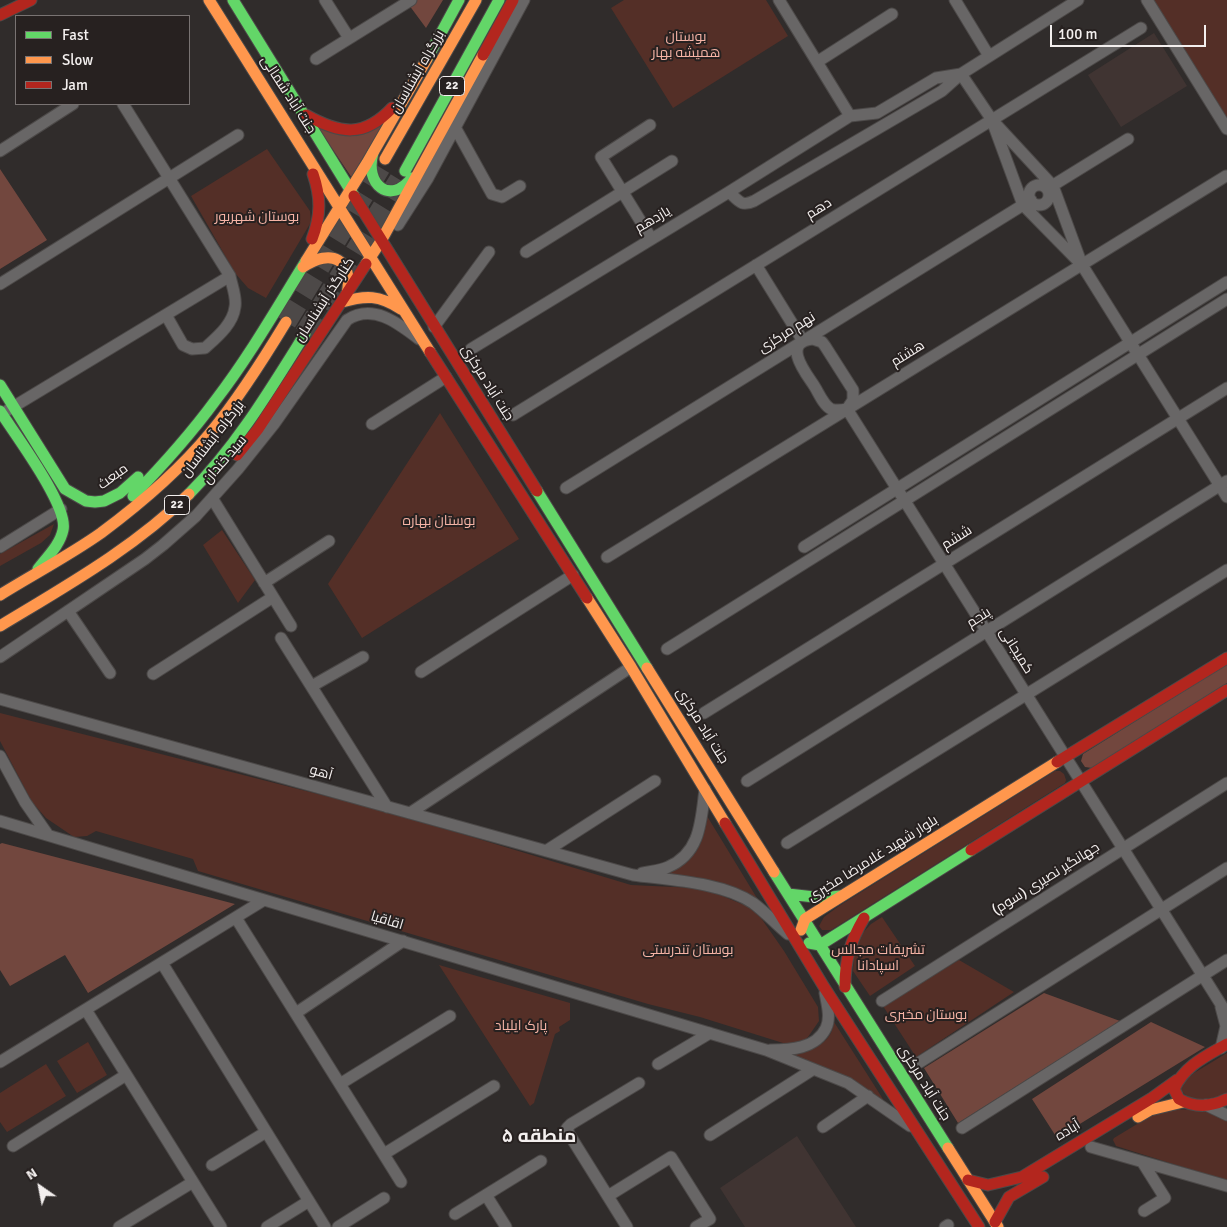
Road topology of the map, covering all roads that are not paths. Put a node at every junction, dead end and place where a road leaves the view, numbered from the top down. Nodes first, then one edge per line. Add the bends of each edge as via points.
1 (31, 0) edge
2 (209, 0) edge
3 (233, 0) edge
4 (325, 0) edge
5 (411, 0) edge
6 (459, 0) edge
7 (476, 0) edge
8 (499, 0) edge
9 (513, 0) edge
10 (524, 0) edge
11 (779, 0) edge
12 (955, 0) edge
13 (1078, 0) edge
14 (1147, 0) edge
15 (892, 14) dead end
16 (0, 15) edge
17 (1141, 28) dead end
18 (349, 38) junction
19 (436, 44) junction
20 (990, 56) junction
21 (316, 59) dead end
22 (817, 62) junction
23 (274, 67) junction
24 (961, 74) junction
25 (258, 77) junction
26 (71, 105) edge
27 (124, 105) edge
28 (302, 113) junction
29 (850, 116) junction
30 (992, 120) junction
31 (650, 124) dead end
32 (456, 129) junction
33 (1227, 129) edge
34 (238, 135) dead end
35 (298, 140) junction
36 (1128, 140) dead end
37 (0, 150) edge
38 (373, 151) junction
39 (385, 159) tunnel mouth
40 (672, 161) dead end
41 (404, 172) tunnel mouth
42 (417, 174) junction
43 (1226, 176) dead end
44 (170, 178) junction
45 (520, 186) dead end
46 (1050, 188) junction
47 (350, 189) junction
48 (623, 192) junction
49 (729, 192) junction
50 (1027, 202) junction
51 (340, 207) junction
52 (398, 225) junction
53 (651, 238) junction
54 (381, 241) junction
55 (489, 252) dead end
56 (526, 252) dead end
57 (371, 258) junction
58 (756, 265) junction
59 (1082, 265) junction
60 (302, 267) junction
61 (230, 276) junction
62 (1227, 282) edge
63 (0, 284) edge
64 (288, 291) junction
65 (344, 298) junction
66 (1227, 299) edge
67 (418, 301) junction
68 (404, 311) junction
69 (166, 315) junction
70 (286, 322) tunnel mouth
71 (434, 327) junction
72 (305, 334) tunnel mouth
73 (803, 341) junction
74 (424, 342) junction
75 (1131, 344) junction
76 (471, 349) dead end
77 (1138, 355) junction
78 (446, 377) junction
79 (0, 385) edge
80 (1227, 388) edge
81 (215, 402) junction
82 (13, 406) junction
83 (847, 409) junction
84 (1, 414) edge
85 (513, 415) dead end
86 (1178, 418) junction
87 (372, 424) dead end
88 (514, 454) junction
89 (501, 464) junction
90 (1223, 483) edge
91 (566, 488) dead end
92 (897, 489) junction
93 (1227, 497) edge
94 (212, 498) junction
95 (905, 502) junction
96 (61, 509) junction
97 (328, 541) dead end
98 (84, 543) junction
99 (0, 547) edge
100 (804, 547) dead end
101 (607, 557) dead end
102 (100, 564) junction
103 (944, 564) junction
104 (1227, 570) edge
105 (36, 572) junction
106 (574, 575) junction
107 (264, 583) junction
108 (60, 590) junction
109 (0, 594) edge
110 (273, 597) junction
111 (68, 611) junction
112 (0, 626) edge
113 (291, 626) dead end
114 (18, 629) dead end
115 (986, 632) junction
116 (282, 638) dead end
117 (667, 649) dead end
118 (363, 656) dead end
119 (0, 657) edge
120 (1227, 658) edge
121 (631, 667) junction
122 (421, 672) dead end
123 (110, 673) dead end
124 (153, 674) dead end
125 (312, 686) junction
126 (1227, 690) edge
127 (1026, 695) junction
128 (0, 699) edge
129 (704, 713) dead end
130 (0, 756) edge
131 (1064, 757) junction
132 (655, 781) dead end
133 (747, 781) dead end
134 (1080, 782) junction
135 (1227, 783) edge
136 (705, 789) junction
137 (387, 807) junction
138 (410, 813) junction
139 (0, 821) edge
140 (48, 835) junction
141 (787, 843) dead end
142 (1122, 849) junction
143 (546, 851) junction
144 (1227, 868) edge
145 (632, 875) junction
146 (788, 894) junction
147 (843, 896) junction
148 (264, 900) junction
149 (1161, 910) junction
150 (866, 916) junction
151 (236, 918) junction
152 (804, 919) junction
153 (403, 941) junction
154 (797, 941) junction
155 (820, 945) junction
156 (1227, 960) edge
157 (162, 963) junction
158 (1202, 976) junction
159 (824, 987) junction
160 (845, 987) junction
161 (882, 1001) dead end
162 (1219, 1003) junction
163 (86, 1010) junction
164 (296, 1013) junction
165 (1227, 1014) edge
166 (450, 1016) dead end
167 (710, 1033) junction
168 (1224, 1046) edge
169 (766, 1050) junction
170 (0, 1062) edge
171 (920, 1062) dead end
172 (658, 1064) dead end
173 (812, 1070) junction
174 (126, 1074) junction
175 (1177, 1080) junction
176 (639, 1083) dead end
177 (340, 1084) junction
178 (494, 1086) dead end
179 (868, 1096) junction
180 (1227, 1099) edge
181 (1183, 1102) junction
182 (1206, 1105) junction
183 (1227, 1115) edge
184 (823, 1127) dead end
185 (962, 1128) dead end
186 (266, 1132) junction
187 (919, 1133) junction
188 (710, 1135) dead end
189 (13, 1146) dead end
190 (1091, 1147) junction
191 (384, 1154) junction
192 (541, 1161) dead end
193 (1143, 1163) junction
194 (212, 1165) dead end
195 (968, 1180) junction
196 (1008, 1181) junction
197 (194, 1182) junction
198 (401, 1182) dead end
199 (1227, 1186) edge
200 (1016, 1193) junction
201 (486, 1194) junction
202 (608, 1196) junction
203 (384, 1198) dead end
204 (309, 1201) junction
205 (1144, 1211) dead end
206 (455, 1214) dead end
207 (996, 1224) edge
208 (119, 1227) edge
209 (221, 1227) edge
210 (267, 1227) edge
211 (325, 1227) edge
212 (338, 1227) edge
213 (506, 1227) edge
214 (627, 1227) edge
215 (696, 1227) edge
216 (979, 1227) edge

1 - 16 main road
2 - 25 main road, جنت آباد شمالی
3 - 23 main road, جنت آباد شمالی
4 - 18 street
5 - 18 street
6 - 19 main road
7 - 39 main road, بزرگراه آبشناسان / 22
8 - 41 main road, 22
9 - 42 main road, کنارگذر آبشناسان
10 - 32 street
11 - 22 street
12 - 20 street
13 - 20 street
14 - 33 street
15 - 22 street
17 - 30 street, دهم
18 - 21 street
19 - 28 main road via 386,116 368,128 334,129
19 - 38 main road
20 - 24 street
22 - 29 street
23 - 25 main road via 270,77
23 - 28 main road, جنت آباد شمالی
24 - 29 street via 936,78 883,111
24 - 30 street
24 - 49 street via 942,91 754,201 740,203
25 - 35 main road, جنت آباد شمالی
26 - 37 street
27 - 44 street
28 - 47 main road, جنت آباد شمالی
29 - 49 street, یازدهم
30 - 46 street
30 - 50 street
30 - 58 street, دهم
31 - 48 street via 601,156
32 - 45 street via 492,194 502,196
32 - 52 street
34 - 44 street
35 - 51 main road, جنت آباد شمالی
35 - 64 main road via 316,183 320,215
36 - 46 street
38 - 42 main road via 370,172 374,181 385,190 403,189
38 - 47 main road
40 - 48 street
42 - 52 main road
42 - 54 main road, کنارگذر آبشناسان
43 - 59 street, هشتم
44 - 61 street
44 - 63 street
46 - 50 street via 1045,204
46 - 59 street
47 - 51 main road
47 - 54 main road, جنت آباد شمالی
48 - 53 street
48 - 56 street
49 - 53 street, یازدهم
50 - 59 street
50 - 73 street, نهم مرکزی
51 - 57 main road, جنت آباد شمالی
51 - 60 main road
52 - 67 main road via 395,253
53 - 76 street, یازدهم
54 - 57 main road, کنارگذر آبشناسان
54 - 67 main road, جنت آباد مرکزی
55 - 71 street
57 - 65 main road, کنارگذر آبشناسان
57 - 68 main road
58 - 73 street
58 - 85 street, دهم
59 - 75 street
59 - 83 street, هشتم
60 - 64 main road
60 - 65 main road via 319,258 337,260 349,277 350,284
61 - 69 street
61 - 69 street via 235,307 233,314 230,322 205,348 192,349 182,345
62 - 75 street
64 - 81 main road
65 - 68 main road via 381,297
65 - 102 main road, کنارگذر آبشناسان via 258,429 210,486 159,533
66 - 77 street
67 - 71 main road, جنت آباد مرکزی
68 - 74 main road
69 - 82 street
70 - 98 main road, بزرگراه آبشناسان / 22 via 210,433 155,488
71 - 88 main road, جنت آباد مرکزی
72 - 102 main road, بزرگراه آبشناسان / 22 via 236,438 203,479 174,508
73 - 83 street via 797,354 799,363 827,406 836,410
73 - 83 street via 813,339 822,342 850,385 853,400
73 - 91 street, نهم مرکزی
74 - 78 main road
74 - 94 street, سید خندان via 379,314 361,313 347,320 274,424
75 - 77 street
75 - 92 street
77 - 86 street
77 - 95 street
78 - 87 street
78 - 89 main road
79 - 82 main road, مبعث
80 - 86 street, ششم
81 - 82 main road, مبعث via 137,479 104,503 90,502 65,489
81 - 98 main road via 179,447
82 - 84 street
83 - 92 street, کمیجانی
83 - 101 street, هشتم
84 - 96 main road
86 - 90 street
86 - 103 street, ششم
88 - 89 main road
88 - 146 main road, جنت آباد مرکزی
89 - 106 main road
90 - 93 street
90 - 115 street, پنجم
92 - 95 street, کمیجانی
92 - 100 street
94 - 107 street
94 - 111 street, سید خندان via 163,545
95 - 103 street, کمیجانی
95 - 117 street
96 - 99 street
96 - 105 main road via 64,526
97 - 107 street
98 - 105 main road, بزرگراه آبشناسان / 22
102 - 108 main road, بزرگراه آبشناسان / 22
103 - 115 street, کمیجانی
103 - 129 street, ششم
104 - 127 street
105 - 109 main road, بزرگراه آبشناسان / 22
106 - 121 main road
106 - 122 street
107 - 110 street
108 - 112 main road, بزرگراه آبشناسان / 22
108 - 114 main road
110 - 113 street
110 - 124 street
111 - 119 street, سید خندان
111 - 123 street
115 - 127 street, کمیجانی
115 - 133 street, پنجم
116 - 125 street
118 - 125 street
120 - 131 main road, بلوار شهید غلامرضا مخبری
121 - 136 main road
121 - 138 street
125 - 137 street
126 - 134 main road
127 - 131 street, کمیجانی
127 - 141 street
128 - 137 street, آهو
130 - 140 street via 25,802
131 - 134 street, کمیجانی
131 - 147 main road, بلوار شهید غلامرضا مخبری
132 - 143 street
134 - 142 street, کمیجانی
134 - 150 main road
135 - 142 street, جهانگیر نصیری (سوم)
136 - 145 street via 698,837 690,851 667,868
136 - 154 main road
137 - 138 street, آهو
138 - 143 street, آهو
139 - 140 street, اقاقیا
140 - 148 street, اقاقیا
142 - 149 street, کمیجانی
142 - 161 street, جهانگیر نصیری (سوم)
143 - 145 street, آهو
144 - 149 street
145 - 154 street, آهو via 697,883 738,896 752,903
146 - 147 main road via 823,898
146 - 152 main road, جنت آباد مرکزی
147 - 152 main road, بلوار شهید غلامرضا مخبری
148 - 151 street
148 - 153 street, اقاقیا
149 - 158 street, کمیجانی
149 - 171 street
150 - 155 main road
150 - 160 main road via 845,958
151 - 157 street
151 - 164 street
152 - 154 main road, بلوار شهید غلامرضا مخبری
152 - 155 main road, جنت آباد مرکزی
153 - 164 street
153 - 167 street, اقاقیا
154 - 155 main road
154 - 159 main road
155 - 160 main road, جنت آباد مرکزی
156 - 158 street
157 - 163 street
157 - 186 street
158 - 162 street, کمیجانی
158 - 185 street
159 - 169 street via 828,1021 820,1035 797,1048
159 - 187 main road
160 - 195 main road, جنت آباد مرکزی
162 - 165 street
162 - 168 street via 1226,1026
163 - 170 street
163 - 174 street
164 - 177 street
166 - 177 street
167 - 169 street, اقاقیا
167 - 172 street
168 - 175 main road, آباده
169 - 173 street
173 - 179 street via 848,1083
173 - 188 street
174 - 189 street
174 - 197 street
175 - 181 main road via 1175,1094
175 - 196 main road, آباده via 1022,1177
176 - 202 street via 567,1128
177 - 191 street
178 - 191 street
179 - 184 street
179 - 187 street
180 - 182 main road
181 - 182 main road via 1194,1106
181 - 190 main road, آباده via 1150,1110
182 - 183 street
186 - 194 street
186 - 204 street
187 - 216 main road
190 - 193 street
190 - 200 main road, آباده
191 - 198 street
192 - 201 street
193 - 199 street
193 - 205 street via 1165,1198
195 - 196 main road, آباده via 988,1185
195 - 207 main road, جنت آباد مرکزی
196 - 200 main road
197 - 208 street
197 - 209 street
200 - 207 main road, آباده via 1009,1197
201 - 206 street
201 - 213 street
202 - 214 street
202 - 215 street via 671,1157 710,1218
203 - 212 street
204 - 210 street
204 - 211 street

